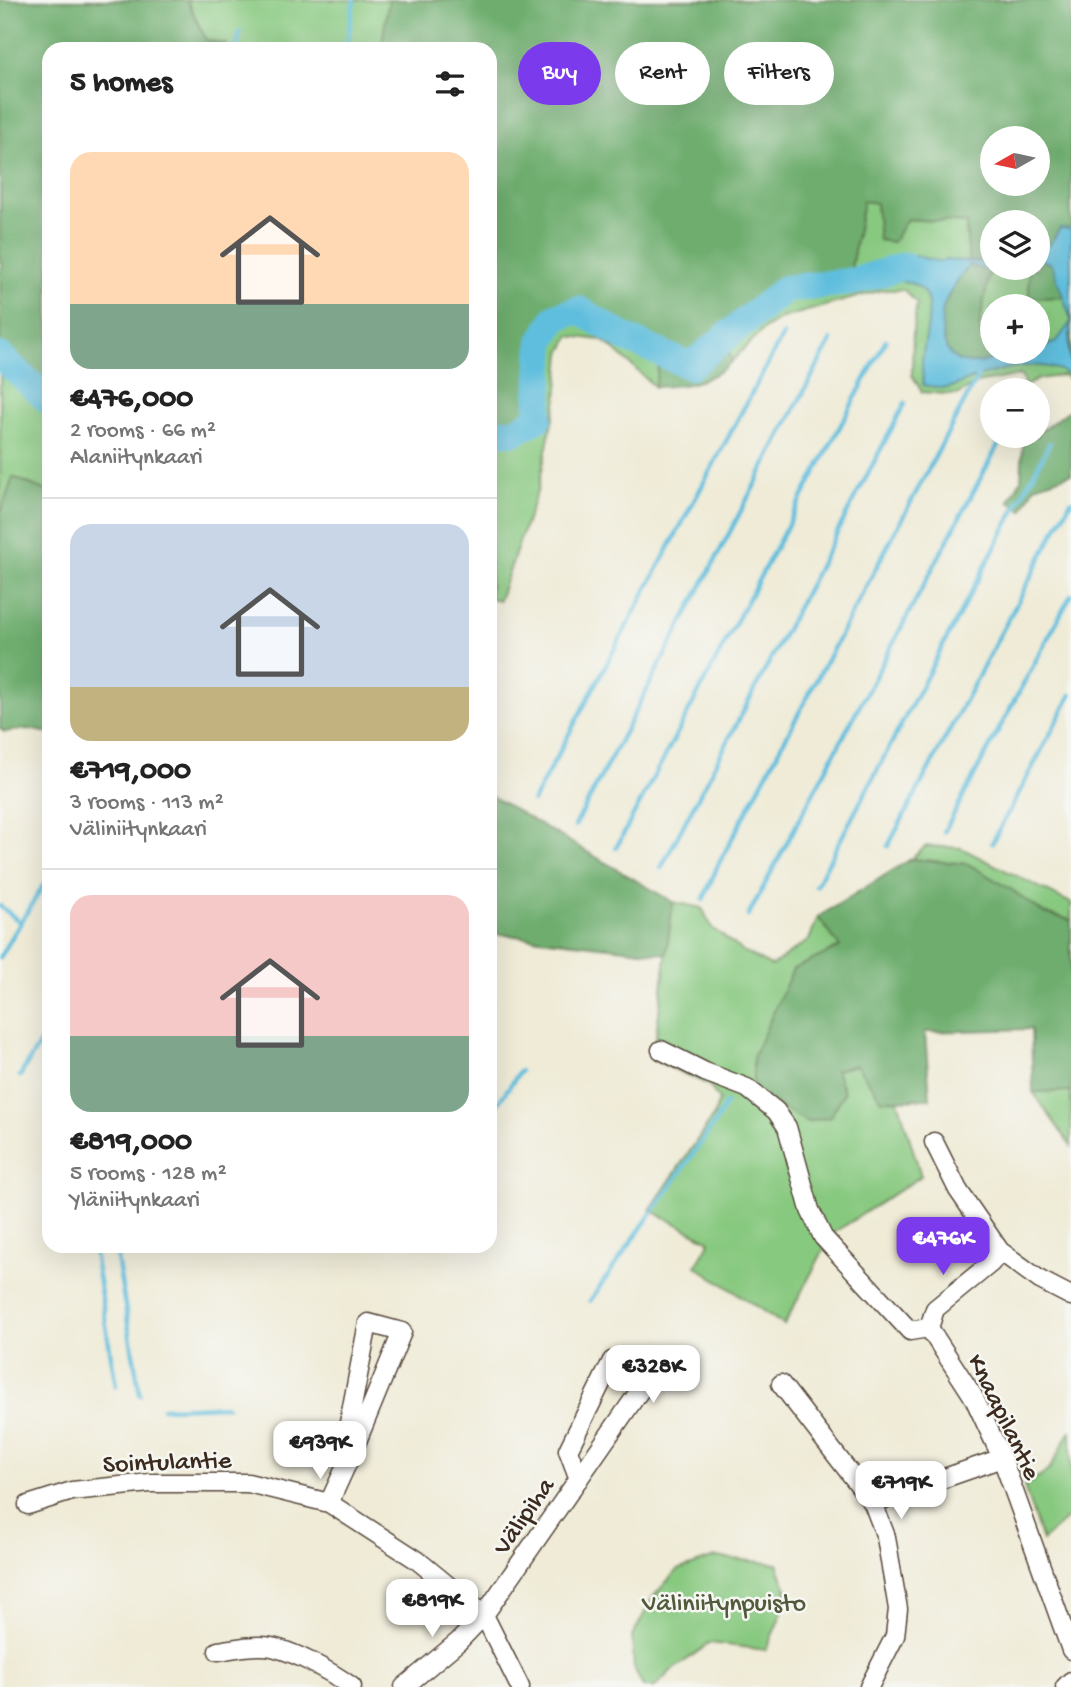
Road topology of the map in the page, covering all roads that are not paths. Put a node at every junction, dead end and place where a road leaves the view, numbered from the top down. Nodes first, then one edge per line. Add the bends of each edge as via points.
1 (661, 1050) dead end
2 (934, 1142) dead end
3 (1000, 1251) junction
4 (1071, 1296) edge
5 (929, 1328) junction
6 (781, 1384) dead end
7 (355, 1446) junction
8 (1002, 1458) junction
9 (579, 1479) junction
10 (329, 1503) junction
11 (873, 1503) junction
12 (28, 1504) dead end
13 (484, 1615) junction
14 (1071, 1650) edge
15 (218, 1651) dead end
16 (1071, 1682) edge
17 (352, 1687) edge
18 (404, 1687) edge
19 (520, 1687) edge
20 (869, 1687) edge
21 (1065, 1687) edge

1 - 5 street via 747,1088 776,1111 787,1127 810,1210 823,1237 910,1331
2 - 3 street via 958,1190
3 - 4 street
3 - 5 street via 934,1309
5 - 8 street, Knaapilantie via 972,1396
6 - 11 street
7 - 7 street via 402,1332 368,1323 348,1428
7 - 10 street
8 - 11 street
8 - 14 street, Knaapilantie
9 - 9 street, Välipiha via 652,1373 635,1361 612,1361 568,1450
9 - 13 street, Välipiha
10 - 12 street, Sointulantie via 247,1483 150,1483 72,1491
10 - 13 street, Sointulantie via 417,1560
11 - 20 street via 886,1537 898,1609 895,1636
13 - 18 street, Välipiha
13 - 19 street, Sointulantie
15 - 17 street via 264,1645 299,1657
16 - 21 street

